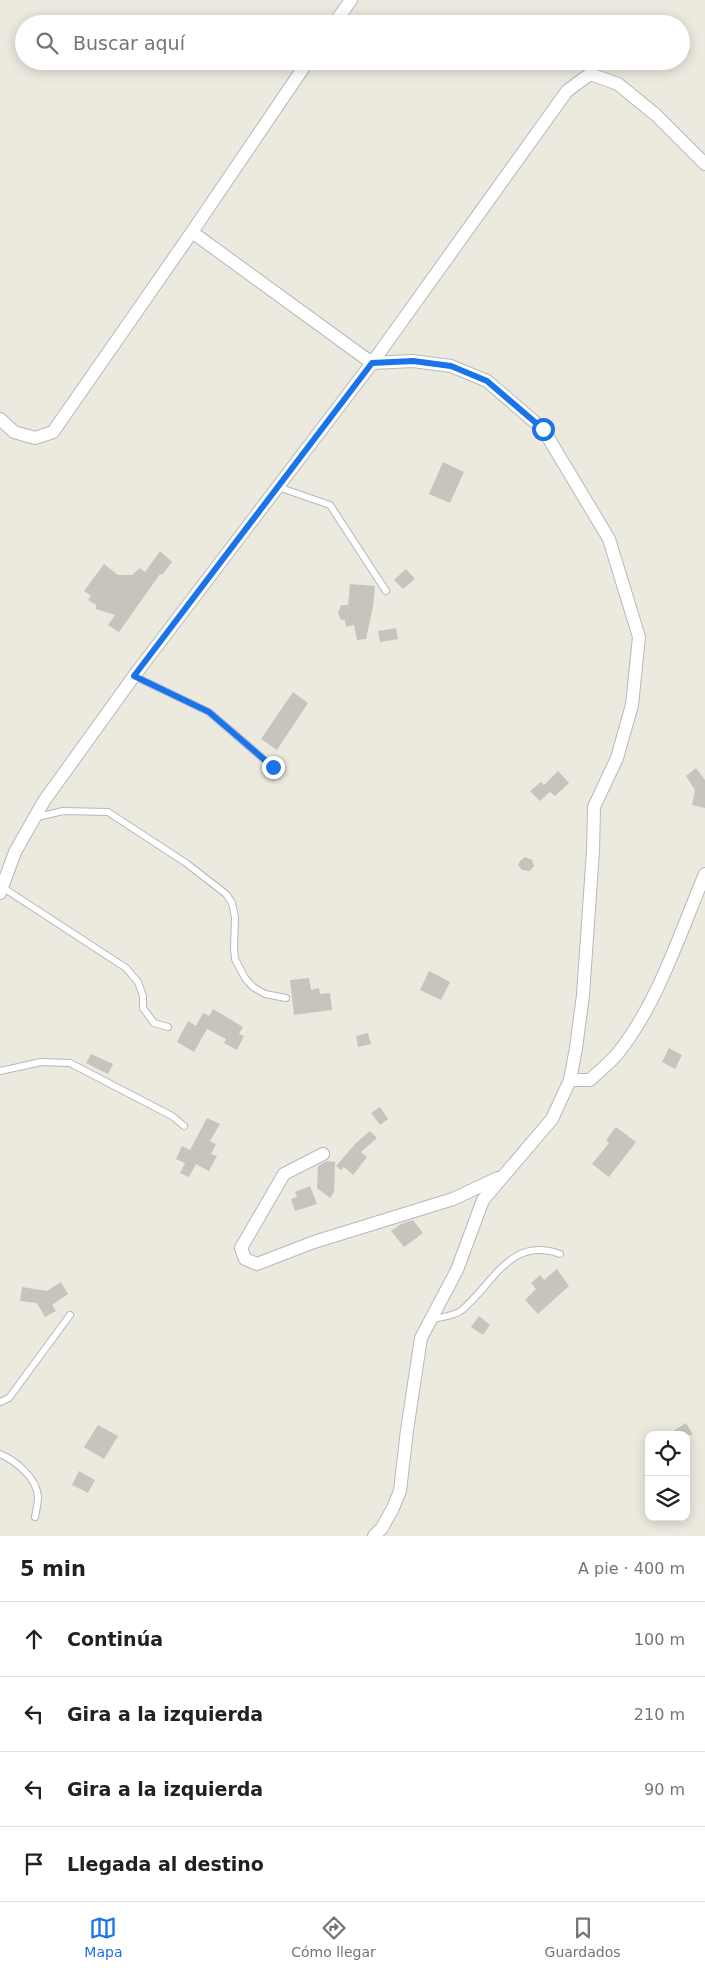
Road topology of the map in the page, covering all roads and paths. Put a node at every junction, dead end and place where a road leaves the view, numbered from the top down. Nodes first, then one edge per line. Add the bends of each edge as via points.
1 (351, 0) edge
2 (340, 15) edge
3 (302, 70) edge
4 (705, 164) edge
5 (192, 232) junction
6 (372, 363) junction
7 (0, 419) edge
8 (278, 487) junction
9 (386, 590) dead end
10 (134, 676) junction
11 (273, 767) dead end
12 (34, 818) junction
13 (705, 874) edge
14 (1, 890) edge
15 (286, 998) dead end
16 (168, 1028) dead end
17 (0, 1072) edge
18 (570, 1080) junction
19 (184, 1126) dead end
20 (323, 1154) dead end
21 (502, 1177) junction
22 (560, 1254) dead end
23 (70, 1316) dead end
24 (430, 1320) junction
25 (0, 1402) edge
26 (0, 1454) edge
27 (35, 1518) dead end
28 (374, 1536) edge

1 - 2 street
3 - 5 street
4 - 6 street via 656,115 618,84 590,74 566,91
5 - 6 street
5 - 7 street via 53,432 35,438 14,432
6 - 8 street
6 - 18 street via 413,361 451,366 487,381 543,429 609,538 639,637 632,705 617,758 594,807 583,995
8 - 9 lane via 330,505
8 - 10 street
10 - 11 lane via 209,712
10 - 12 street
12 - 14 street via 15,852
12 - 15 lane via 63,811 108,812 186,863 226,894 232,903 235,959 245,978 265,994
13 - 18 street via 663,975 636,1026 617,1054 590,1080
14 - 16 lane via 126,968 138,982 143,1008 154,1023
17 - 19 lane via 41,1062 70,1062 172,1116
18 - 21 street via 552,1119
20 - 21 street via 284,1174 242,1248 245,1259 256,1264 314,1242 454,1199
21 - 24 street via 483,1200 457,1270
22 - 24 lane via 547,1249 528,1250 511,1259 460,1312
23 - 25 lane via 9,1398
24 - 28 street via 421,1338 400,1490 382,1528
26 - 27 lane via 28,1473 38,1496

